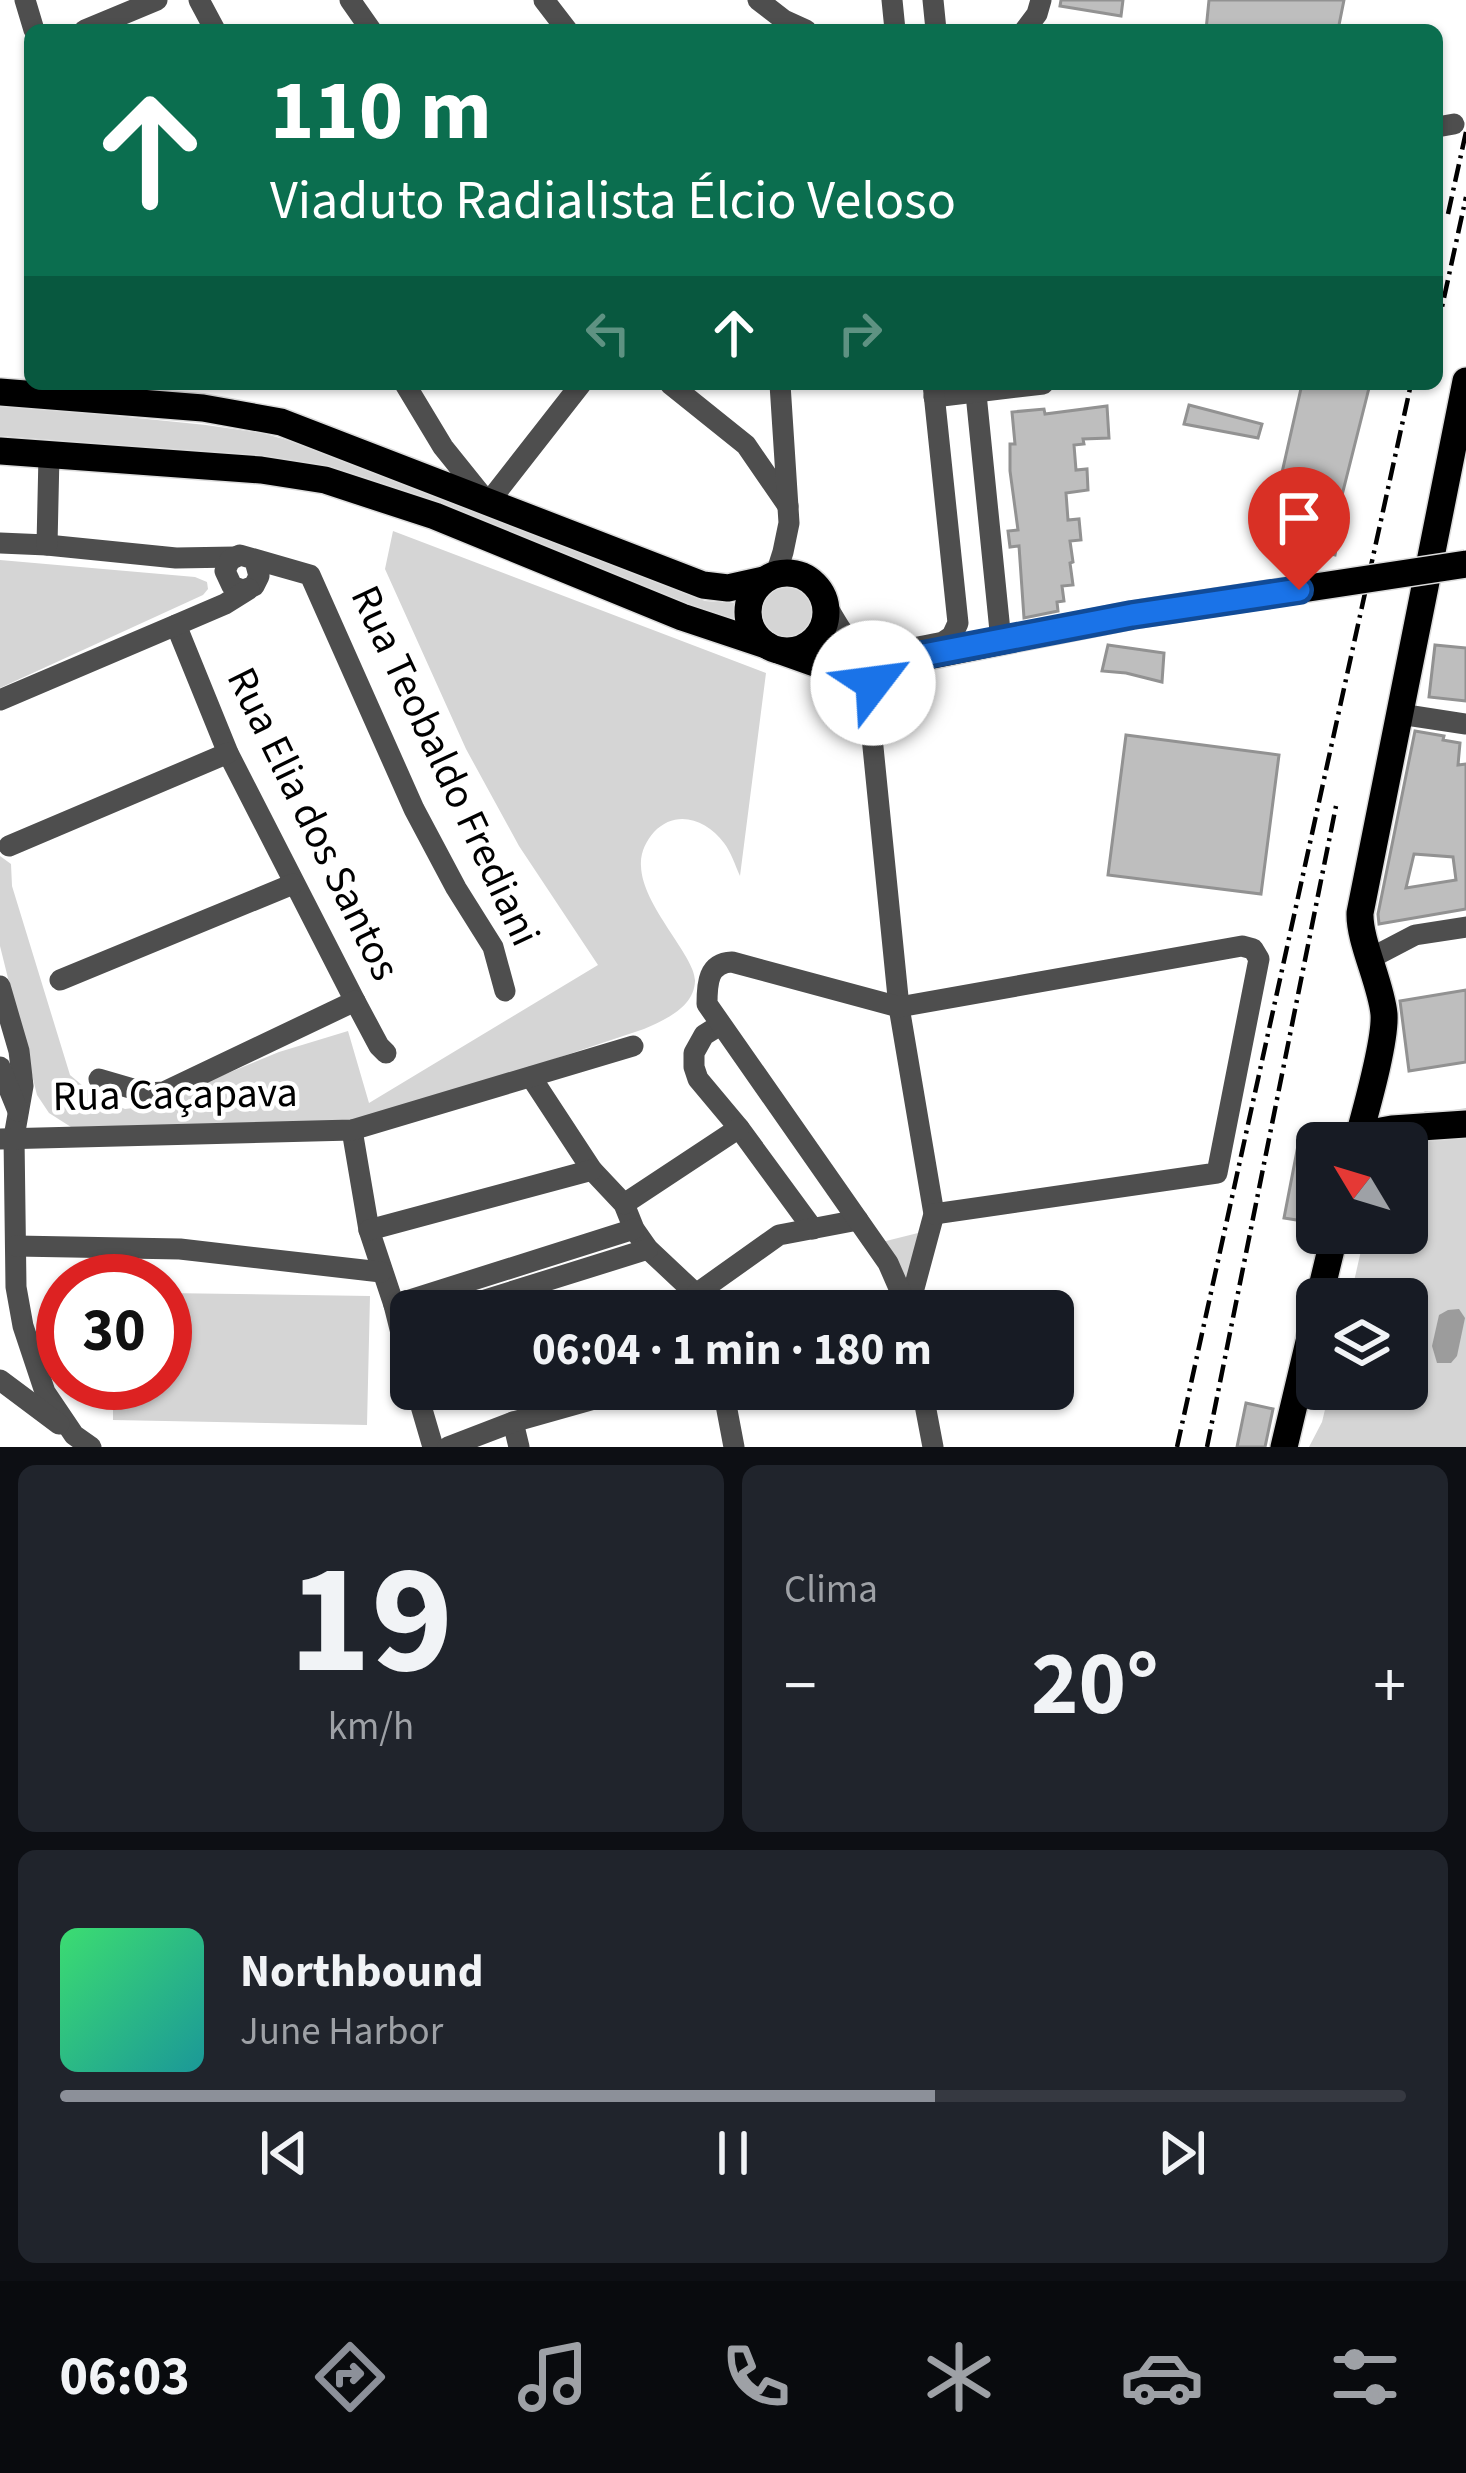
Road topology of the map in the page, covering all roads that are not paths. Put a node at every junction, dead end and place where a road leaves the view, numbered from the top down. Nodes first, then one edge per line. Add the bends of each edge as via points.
1 (157, 0) edge
2 (544, 0) edge
3 (758, 0) edge
4 (99, 24) edge
5 (562, 24) edge
6 (793, 24) edge
7 (1466, 381) edge
8 (409, 390) edge
9 (576, 390) edge
10 (677, 390) edge
11 (781, 390) edge
12 (933, 390) edge
13 (975, 390) edge
14 (0, 392) edge
15 (142, 394) edge
16 (785, 433) junction
17 (746, 445) junction
18 (0, 451) edge
19 (49, 455) junction
20 (488, 503) junction
21 (788, 507) junction
22 (0, 543) edge
23 (47, 545) junction
24 (1466, 564) edge
25 (242, 574) junction
26 (770, 577) junction
27 (827, 607) junction
28 (176, 626) junction
29 (1001, 641) junction
30 (774, 648) junction
31 (887, 662) junction
32 (843, 673) junction
33 (868, 697) junction
34 (0, 700) edge
35 (1400, 714) junction
36 (1466, 724) edge
37 (228, 753) junction
38 (9, 846) dead end
39 (293, 884) junction
40 (1466, 927) edge
41 (1371, 958) junction
42 (60, 980) dead end
43 (0, 986) edge
44 (505, 991) dead end
45 (355, 1000) junction
46 (899, 1007) junction
47 (721, 1025) junction
48 (633, 1046) dead end
49 (386, 1053) dead end
50 (0, 1067) edge
51 (531, 1077) junction
52 (99, 1079) dead end
53 (19, 1112) junction
54 (1362, 1122) edge
55 (1466, 1124) edge
56 (1428, 1127) edge
57 (739, 1128) junction
58 (352, 1130) junction
59 (7, 1138) edge
60 (592, 1170) junction
61 (624, 1204) junction
62 (934, 1214) junction
63 (858, 1220) junction
64 (634, 1229) junction
65 (813, 1229) junction
66 (369, 1230) junction
67 (16, 1246) junction
68 (648, 1249) junction
69 (381, 1272) junction
70 (8, 1288) edge
71 (475, 1290) edge
72 (517, 1290) edge
73 (686, 1290) edge
74 (713, 1290) edge
75 (898, 1290) edge
76 (913, 1290) edge
77 (390, 1292) edge
78 (0, 1381) edge
79 (1296, 1396) edge
80 (422, 1410) edge
81 (556, 1410) edge
82 (727, 1410) edge
83 (926, 1410) edge
84 (513, 1422) junction
85 (83, 1441) edge
86 (433, 1447) edge
87 (448, 1447) edge
88 (519, 1447) edge
89 (734, 1447) edge
90 (933, 1447) edge
91 (1284, 1447) edge

1 - 4 street
2 - 5 street
3 - 6 street
7 - 35 main road
8 - 20 street
9 - 20 street
10 - 17 street
11 - 16 street
12 - 27 street via 958,623 952,636 871,652 844,635
13 - 29 street
14 - 15 main road
15 - 20 main road via 281,422
16 - 17 street
16 - 21 street
17 - 21 street
18 - 19 main road
19 - 23 street
19 - 30 main road via 325,480
20 - 26 main road via 703,585
21 - 26 street via 788,537
22 - 23 street
23 - 25 street
24 - 29 main road, bridge
25 - 28 street via 210,609
25 - 44 street, Rua Teobaldo Frediani via 303,573 415,809 494,947
26 - 27 main road via 809,578
26 - 30 main road via 748,613 750,626
27 - 30 main road via 815,640 794,651
28 - 34 street
28 - 37 street, Rua Elia dos Santos
29 - 31 main road
30 - 32 main road
31 - 32 main road
31 - 33 street
32 - 33 street
33 - 46 street
35 - 36 street
35 - 41 main road via 1360,913
37 - 38 street
37 - 39 street, Rua Elia dos Santos
39 - 42 street
39 - 45 street, Rua Elia dos Santos
40 - 41 street via 1415,935
41 - 54 main road via 1384,1013
43 - 53 street via 19,1051
45 - 49 street, Rua Elia dos Santos
45 - 52 street via 164,1092
46 - 47 street via 720,962 709,977 707,1004
46 - 62 street
46 - 62 street via 1242,946 1259,959 1217,1173
47 - 57 street via 704,1035 694,1067
47 - 63 street
48 - 51 street, Rua Caçapava
50 - 53 street
51 - 58 street, Rua Caçapava
51 - 60 street
53 - 59 street
55 - 56 main road
57 - 61 street
57 - 65 street
58 - 59 street, Rua Caçapava
58 - 66 street
59 - 67 street
60 - 61 street
60 - 66 street
61 - 64 street
62 - 76 street
63 - 65 street
63 - 75 street
64 - 68 street
64 - 71 street
65 - 74 street via 779,1235
66 - 69 street
67 - 69 street via 180,1249
67 - 70 street
68 - 72 street
68 - 73 street
69 - 77 street
70 - 85 street via 45,1392
78 - 85 street
79 - 91 main road
80 - 86 street
81 - 84 street
82 - 89 street
83 - 90 street
84 - 87 street
84 - 88 street

